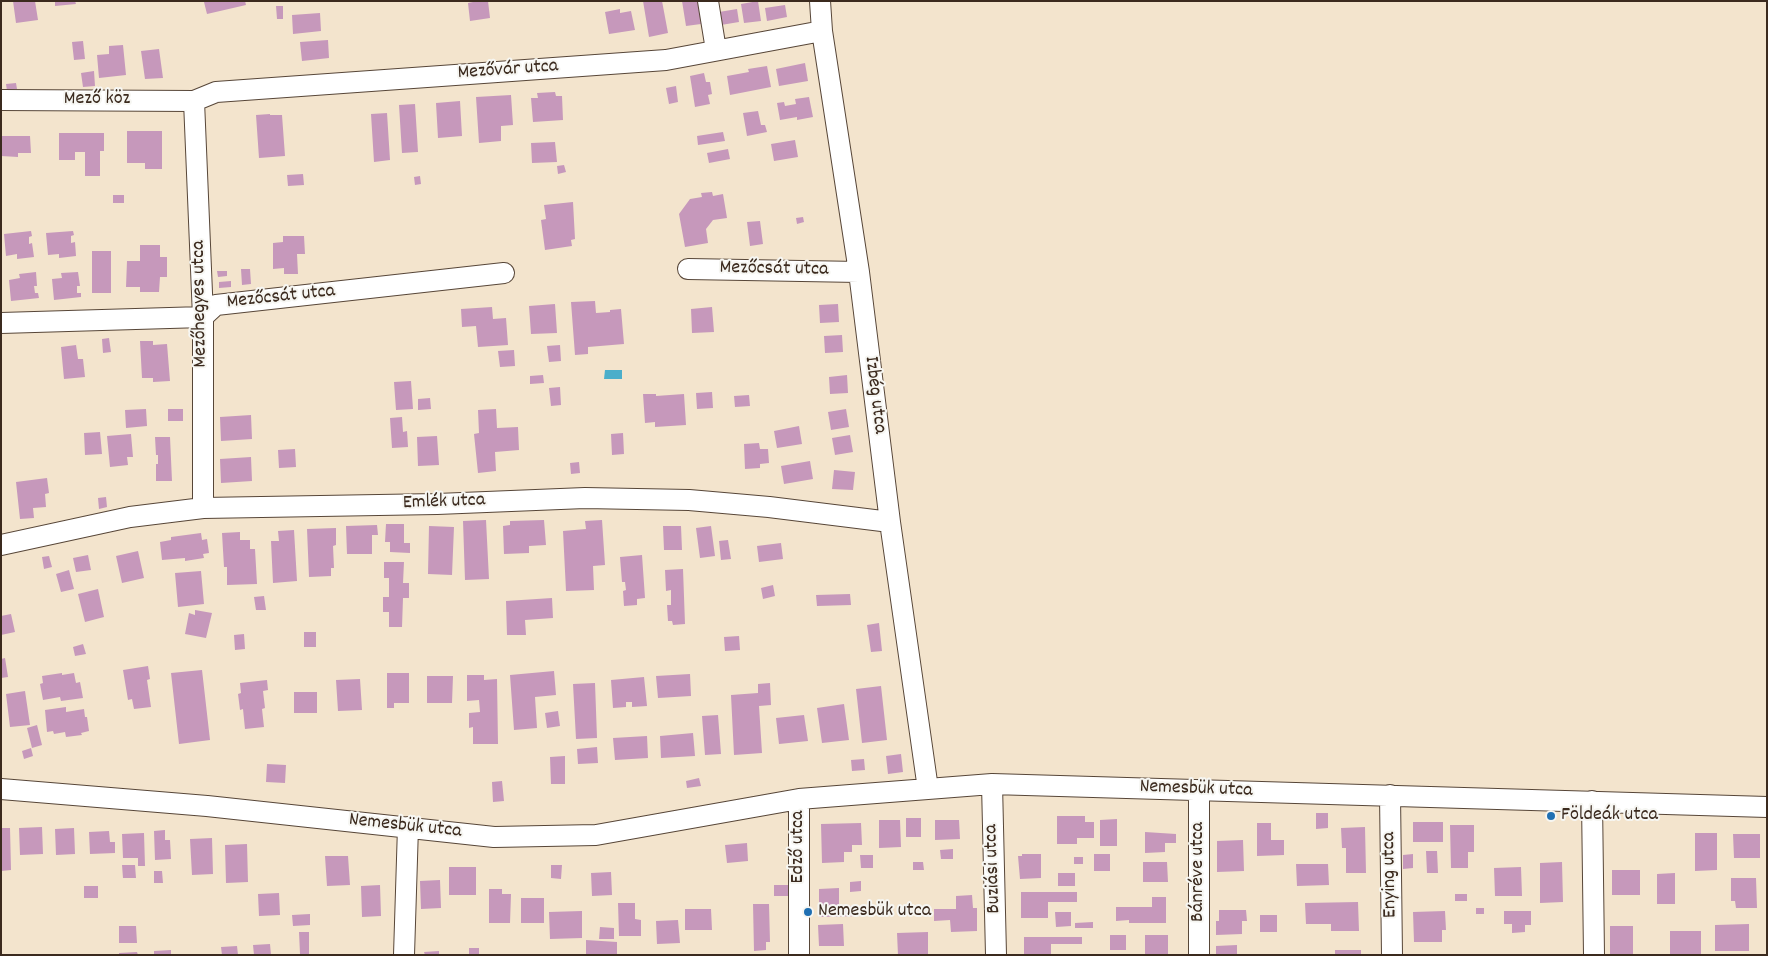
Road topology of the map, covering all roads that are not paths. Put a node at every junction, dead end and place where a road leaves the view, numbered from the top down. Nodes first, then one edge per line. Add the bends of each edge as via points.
1 (708, 1) edge
2 (820, 1) edge
3 (822, 31) junction
4 (716, 50) junction
5 (1, 100) edge
6 (194, 101) junction
7 (688, 269) dead end
8 (859, 272) junction
9 (504, 273) dead end
10 (203, 316) junction
11 (1, 323) edge
12 (203, 508) junction
13 (890, 522) junction
14 (1, 545) edge
15 (992, 784) junction
16 (1, 789) edge
17 (928, 790) junction
18 (1199, 790) junction
19 (1390, 795) junction
20 (799, 799) junction
21 (1592, 801) junction
22 (1767, 807) edge
23 (408, 827) junction
24 (404, 955) edge
25 (799, 955) edge
26 (996, 955) edge
27 (1199, 955) edge
28 (1392, 955) edge
29 (1594, 955) edge

1 - 4 street
2 - 3 street, Izbég utca
3 - 4 street, Mezővár utca
3 - 8 street, Izbég utca
4 - 6 street, Mezővár utca via 666,60 216,92
5 - 6 street, Mező köz
6 - 10 street, Mezőhegyes utca
7 - 8 street, Mezőcsát utca
8 - 13 street, Izbég utca
9 - 10 street, Mezőcsát utca via 216,305
10 - 11 street, Mezőcsát utca
10 - 12 street, Mezőhegyes utca
12 - 13 street, Emlék utca via 604,498 698,501
12 - 14 street, Emlék utca via 130,517
13 - 17 street, Izbég utca
15 - 17 street, Nemesbük utca
15 - 18 street, Nemesbük utca
15 - 26 street, Buziási utca
16 - 23 street, Nemesbük utca
17 - 20 street, Nemesbük utca
18 - 19 street, Nemesbük utca
18 - 27 street, Bánréve utca
19 - 21 street, Nemesbük utca
19 - 28 street, Enying utca
20 - 23 street, Nemesbük utca via 596,835 494,837
20 - 25 street, Edző utca
21 - 22 street, Nemesbük utca
21 - 29 street
23 - 24 street

